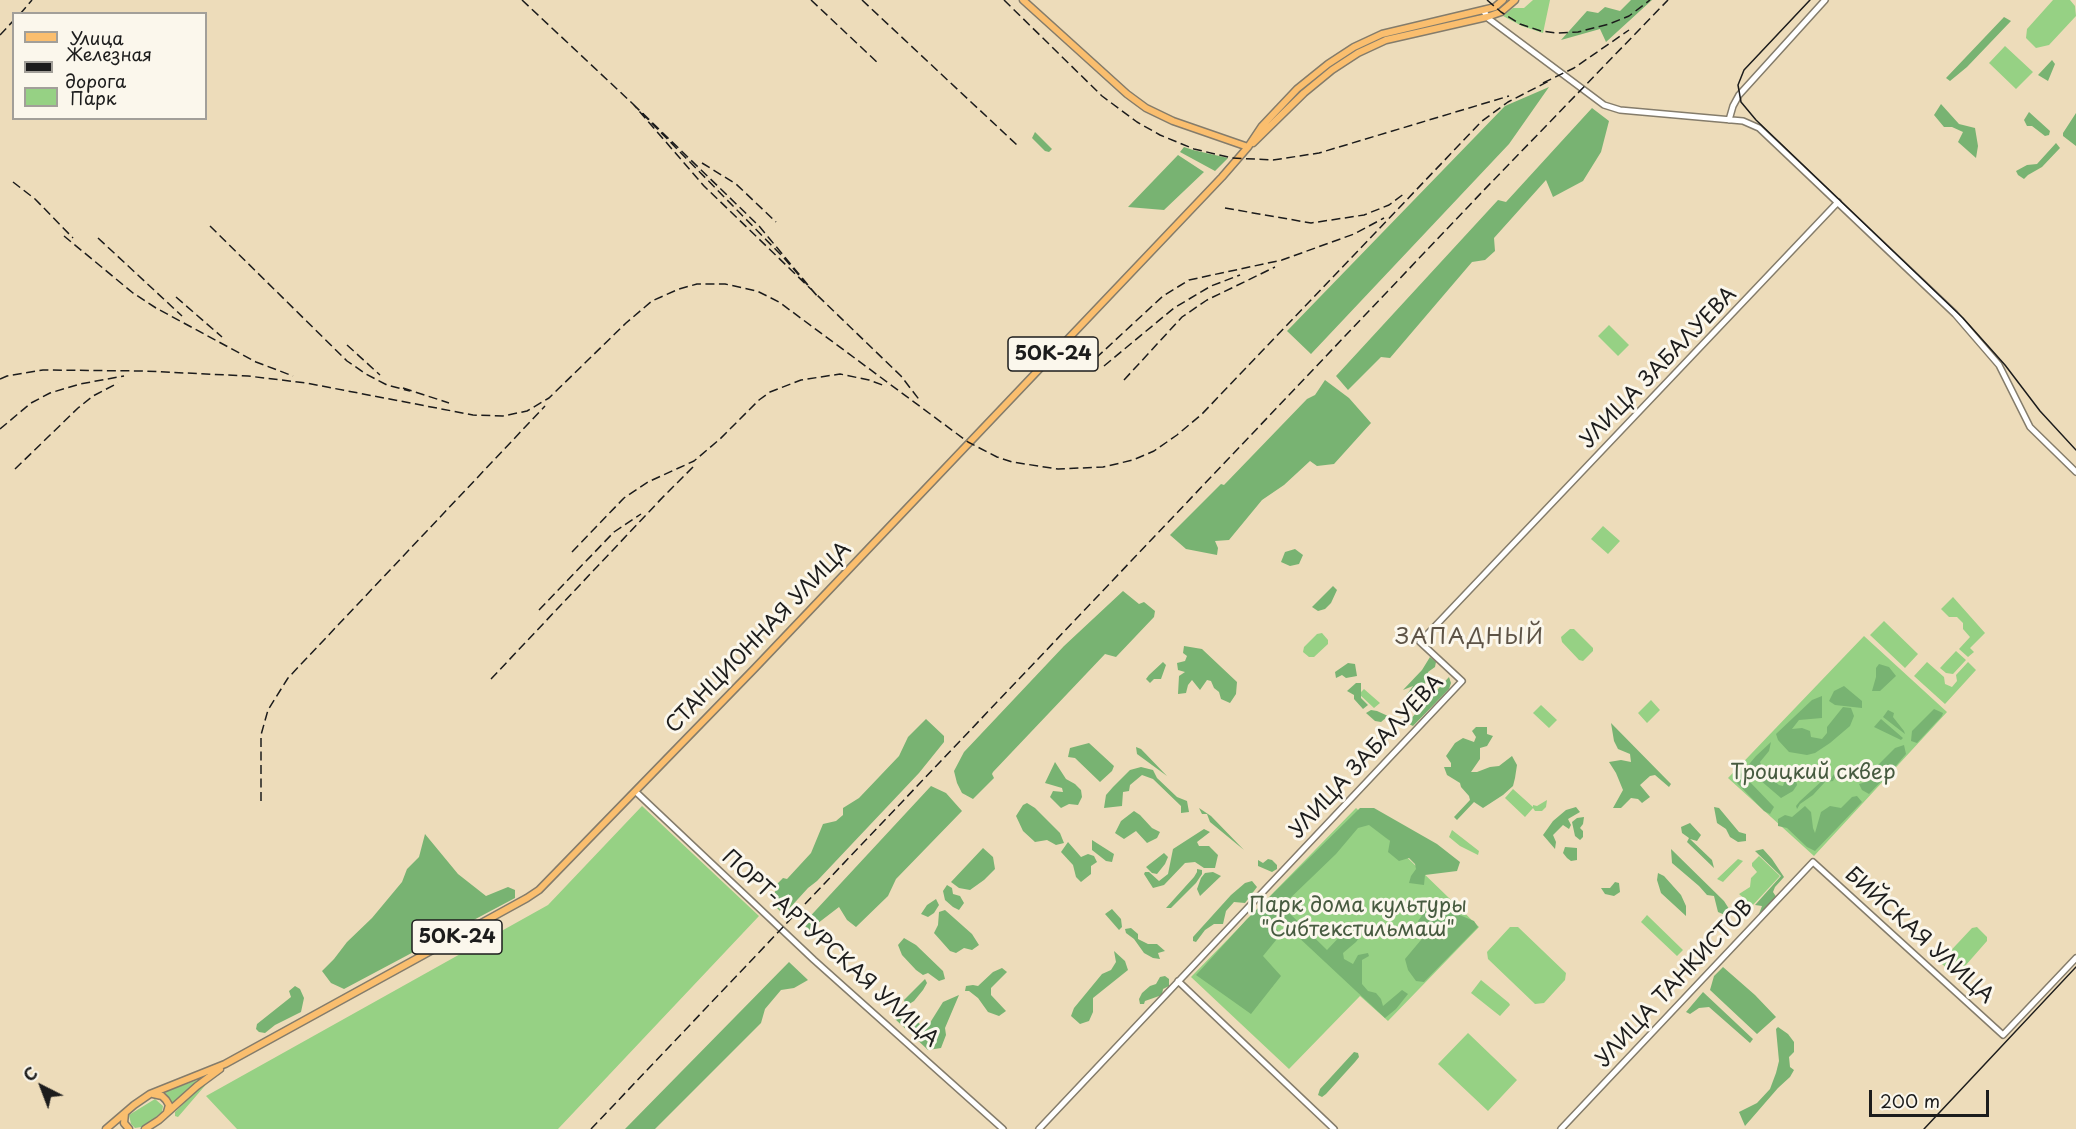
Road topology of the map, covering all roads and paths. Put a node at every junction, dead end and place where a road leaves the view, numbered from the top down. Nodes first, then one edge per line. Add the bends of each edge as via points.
1 (1023, 0) edge
2 (1503, 0) edge
3 (1515, 0) edge
4 (1825, 0) edge
5 (1483, 10) junction
6 (1487, 17) junction
7 (1729, 120) junction
8 (1248, 147) junction
9 (1838, 202) junction
10 (2076, 472) edge
11 (636, 792) junction
12 (1813, 862) joint
13 (2076, 958) edge
14 (1178, 981) junction
15 (225, 1064) junction
16 (150, 1094) junction
17 (125, 1112) junction
18 (165, 1115) junction
19 (106, 1129) edge
20 (129, 1129) edge
21 (145, 1129) edge
22 (1003, 1129) edge
23 (1039, 1129) edge
24 (1334, 1129) edge
25 (1561, 1129) edge

1 - 8 main road via 1146,108
2 - 5 main road, СТАНЦИОННАЯ УЛИЦА / 50К-24
3 - 6 main road, СТАНЦИОННАЯ УЛИЦА / 50К-24
4 - 7 street via 1741,93
5 - 6 street
5 - 8 main road, СТАНЦИОННАЯ УЛИЦА / 50К-24 via 1382,34 1354,47 1297,89
6 - 7 street via 1604,105 1620,110
6 - 8 main road, СТАНЦИОННАЯ УЛИЦА / 50К-24 via 1386,40 1358,53 1304,93
7 - 9 street via 1759,128
8 - 11 main road, СТАНЦИОННАЯ УЛИЦА / 50К-24
9 - 10 street via 1979,341 2004,374 2030,427
9 - 14 street, УЛИЦА ЗАБАЛУЕВА via 1420,642 1462,681
11 - 15 main road, СТАНЦИОННАЯ УЛИЦА / 50К-24 via 527,898
11 - 22 street, ПОРТ-АРТУРСКАЯ УЛИЦА via 814,960
12 - 13 street, БИЙСКАЯ УЛИЦА via 2003,1035
12 - 25 street, УЛИЦА ТАНКИСТОВ
14 - 23 street, УЛИЦА ЗАБАЛУЕВА
14 - 24 street
15 - 16 main road, СТАНЦИОННАЯ УЛИЦА / 50К-24
15 - 18 main road, СТАНЦИОННАЯ УЛИЦА / 50К-24
16 - 17 main road, СТАНЦИОННАЯ УЛИЦА / 50К-24
16 - 18 main road via 166,1100
17 - 19 main road, СТАНЦИОННАЯ УЛИЦА / 50К-24
17 - 20 main road via 123,1118
18 - 21 main road, СТАНЦИОННАЯ УЛИЦА / 50К-24

